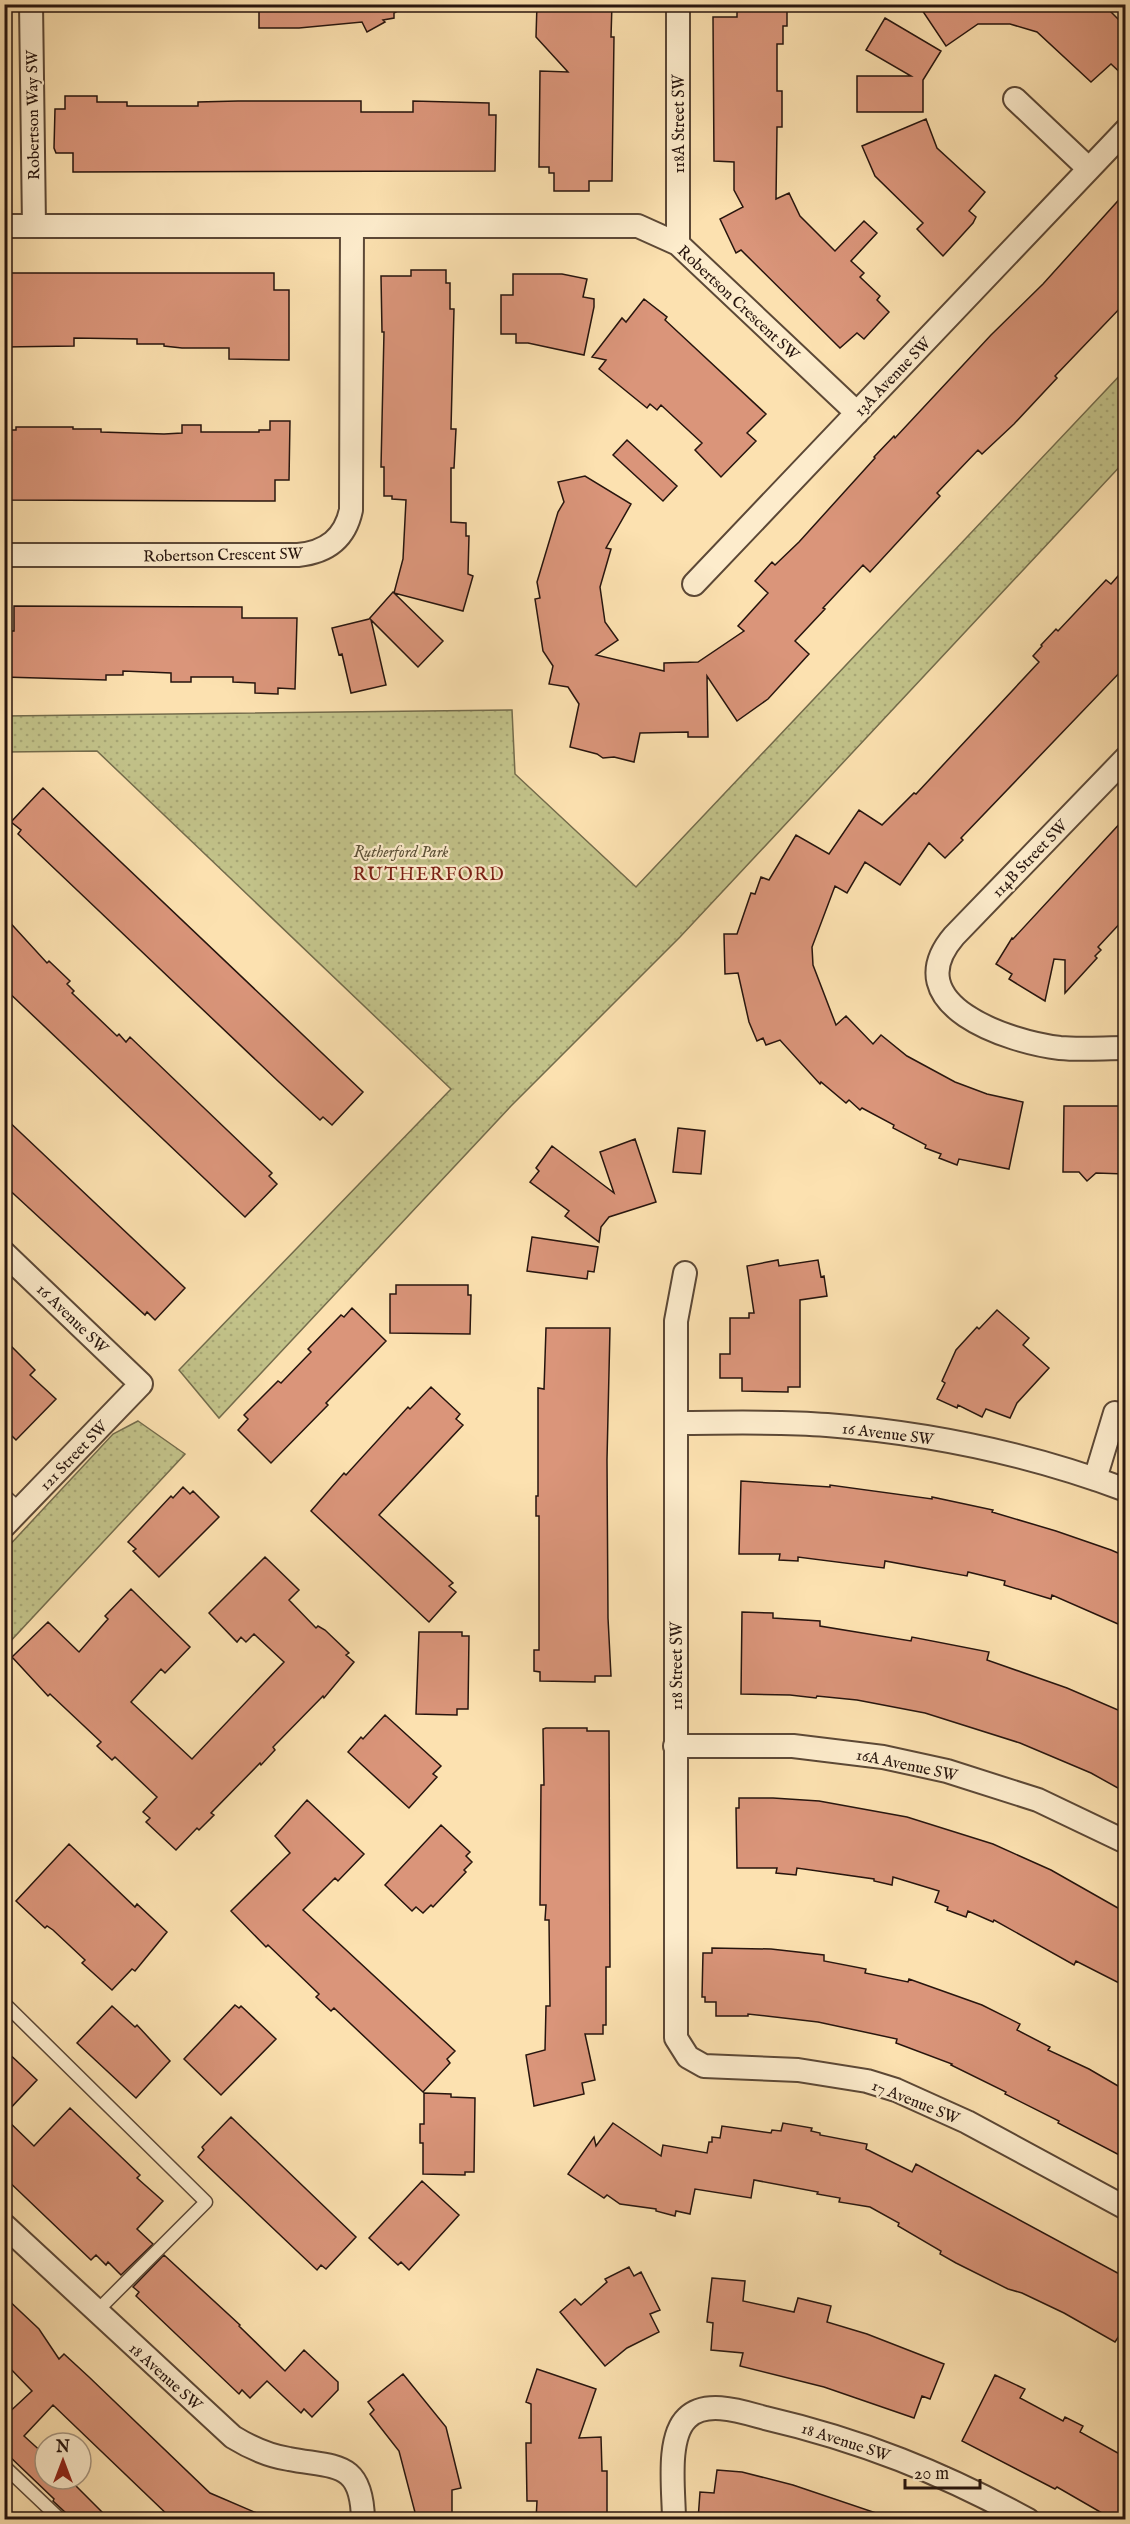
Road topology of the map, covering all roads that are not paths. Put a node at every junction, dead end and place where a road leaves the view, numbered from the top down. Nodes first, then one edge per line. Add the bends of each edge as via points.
1 (30, 4) edge
2 (678, 4) edge
3 (1015, 99) dead end
4 (1125, 130) edge
5 (1089, 169) junction
6 (4, 226) edge
7 (34, 226) junction
8 (352, 226) junction
9 (678, 244) junction
10 (857, 413) junction
11 (4, 555) edge
12 (694, 584) dead end
13 (1125, 758) edge
14 (1125, 1048) edge
15 (4, 1253) edge
16 (685, 1273) dead end
17 (141, 1384) joint
18 (1115, 1413) dead end
19 (676, 1424) junction
20 (1095, 1479) junction
21 (1125, 1490) edge
22 (12, 1502) edge
23 (4, 1526) edge
24 (675, 1746) junction
25 (1125, 1842) edge
26 (4, 2003) edge
27 (688, 2056) joint
28 (1125, 2208) edge
29 (4, 2225) edge
30 (96, 2312) junction
31 (4, 2466) edge
32 (61, 2520) edge
33 (363, 2520) edge
34 (674, 2520) edge
35 (1028, 2520) edge

1 - 7 street, Robertson Way SW
2 - 9 street, 118A Street SW
3 - 5 street
4 - 5 street, 13A Avenue SW
5 - 10 street, 13A Avenue SW
6 - 7 street, Robertson Crescent SW
7 - 8 street, Robertson Crescent SW
8 - 9 street, Robertson Crescent SW via 621,224 654,231
8 - 11 street, Robertson Crescent SW via 351,510 348,524 336,540 320,551 298,555
9 - 10 street, Robertson Crescent SW
10 - 12 street, 13A Avenue SW
13 - 14 street, 114B Street SW via 954,936 938,962 938,980 948,1001 986,1028 1034,1044
15 - 17 street, 16 Avenue SW
16 - 19 street, 118 Street SW via 676,1321
17 - 22 street, 121 Street SW
18 - 20 street
19 - 20 street, 16 Avenue SW via 790,1424 895,1432 990,1450
19 - 24 street, 118 Street SW
20 - 21 street, 16 Avenue SW
22 - 23 street, 121 Street SW
24 - 25 street, 16A Avenue SW via 793,1746 894,1759 1038,1800
24 - 27 street, 118 Street SW via 675,2029 680,2047
26 - 30 lane via 206,2202
27 - 28 street, 17 Avenue SW via 704,2066 798,2070 867,2081 896,2090 967,2122
29 - 30 street, 18 Avenue SW
30 - 33 street, 18 Avenue SW via 233,2437 275,2456 335,2466 354,2478
31 - 32 lane
34 - 35 street, 18 Avenue SW via 674,2450 681,2424 688,2416 712,2408 857,2442 952,2480

